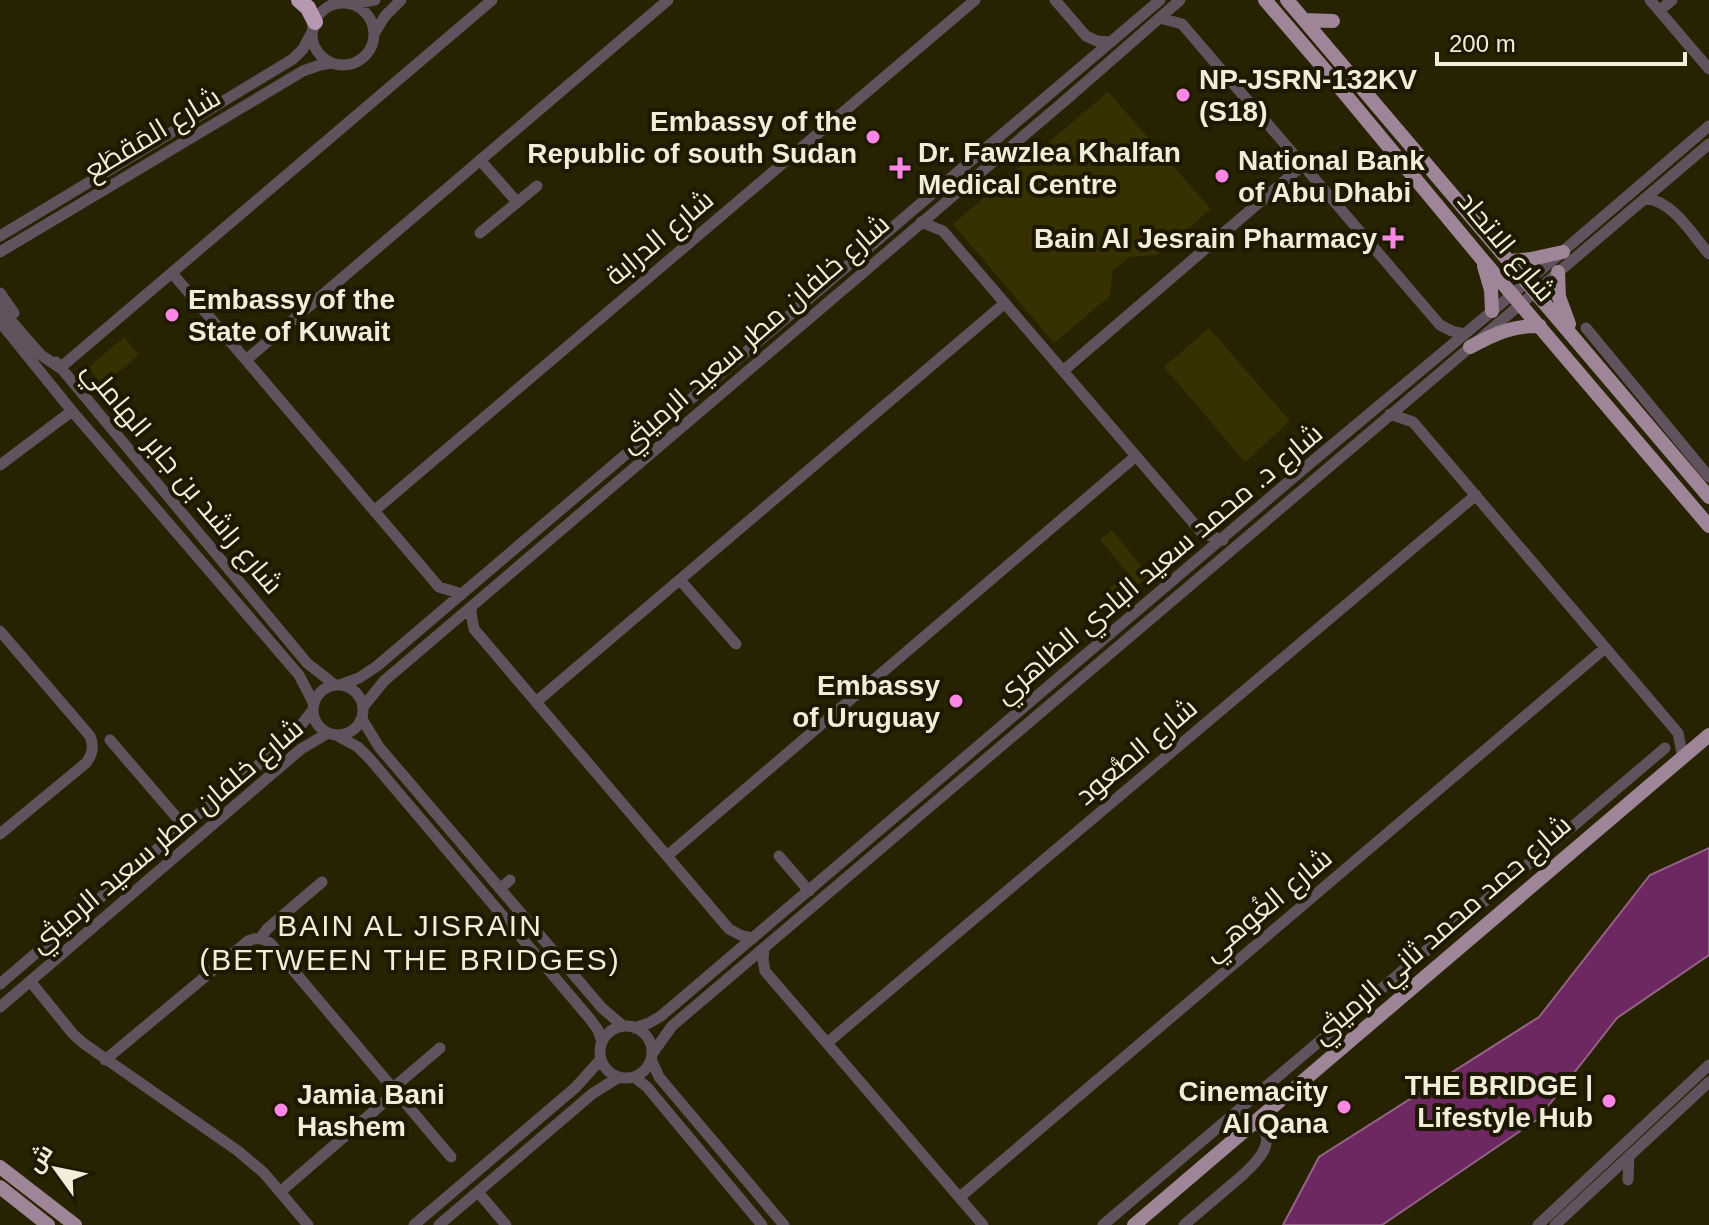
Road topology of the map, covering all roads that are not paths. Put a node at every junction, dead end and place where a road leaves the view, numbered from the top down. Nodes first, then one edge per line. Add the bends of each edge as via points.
1 (299, 0) edge
2 (375, 0) edge
3 (401, 0) edge
4 (492, 0) edge
5 (668, 0) edge
6 (975, 0) edge
7 (1055, 0) edge
8 (1160, 0) edge
9 (1181, 0) edge
10 (1265, 0) edge
11 (1287, 0) edge
12 (1650, 0) edge
13 (1672, 0) edge
14 (350, 4) junction
15 (1659, 11) junction
16 (1160, 18) junction
17 (1304, 20) junction
18 (1333, 21) dead end
19 (1182, 24) junction
20 (314, 26) junction
21 (374, 35) junction
22 (1086, 36) junction
23 (1111, 42) junction
24 (1088, 62) junction
25 (332, 63) junction
26 (1709, 69) edge
27 (1059, 86) junction
28 (1068, 98) junction
29 (1709, 126) edge
30 (1709, 144) edge
31 (480, 160) junction
32 (1303, 165) junction
33 (1663, 182) junction
34 (537, 186) dead end
35 (1645, 198) junction
36 (517, 202) junction
37 (1668, 206) junction
38 (939, 207) junction
39 (921, 222) junction
40 (943, 231) junction
41 (480, 233) dead end
42 (0, 236) edge
43 (11, 245) junction
44 (0, 252) edge
45 (1563, 252) junction
46 (1709, 254) edge
47 (1481, 258) junction
48 (0, 261) edge
49 (1510, 261) junction
50 (1558, 272) junction
51 (172, 273) junction
52 (1531, 287) junction
53 (0, 293) edge
54 (1517, 299) junction
55 (1005, 303) junction
56 (0, 308) edge
57 (1492, 311) junction
58 (0, 322) edge
59 (1440, 325) junction
60 (1540, 326) junction
61 (1586, 328) dead end
62 (1468, 340) junction
63 (1577, 343) junction
64 (1444, 352) junction
65 (246, 360) junction
66 (60, 368) junction
67 (1063, 371) junction
68 (1624, 373) junction
69 (1606, 377) junction
70 (1409, 398) junction
71 (72, 411) junction
72 (1390, 414) junction
73 (1413, 422) junction
74 (1360, 431) junction
75 (1136, 456) junction
76 (0, 465) edge
77 (1709, 477) edge
78 (1476, 495) junction
79 (1709, 497) edge
80 (374, 511) junction
81 (1709, 526) edge
82 (1202, 533) junction
83 (1223, 540) junction
84 (518, 546) junction
85 (1203, 556) junction
86 (528, 558) junction
87 (680, 580) junction
88 (439, 587) junction
89 (462, 594) junction
90 (472, 606) junction
91 (443, 610) junction
92 (452, 623) junction
93 (474, 629) junction
94 (0, 631) edge
95 (736, 644) dead end
96 (1605, 648) junction
97 (337, 685) junction
98 (536, 702) junction
99 (314, 707) junction
100 (362, 713) junction
101 (1678, 733) junction
102 (332, 734) junction
103 (1706, 738) edge
104 (110, 740) dead end
105 (1665, 748) dead end
106 (1683, 758) junction
107 (1637, 771) junction
108 (1652, 784) junction
109 (184, 826) junction
110 (0, 834) edge
111 (667, 856) junction
112 (779, 856) dead end
113 (827, 875) junction
114 (510, 880) dead end
115 (322, 882) dead end
116 (836, 887) junction
117 (500, 889) junction
118 (809, 891) junction
119 (729, 929) junction
120 (753, 938) junction
121 (260, 939) junction
122 (764, 948) junction
123 (735, 954) junction
124 (743, 966) junction
125 (765, 971) junction
126 (30, 981) junction
127 (0, 984) edge
128 (0, 1007) edge
129 (629, 1027) junction
130 (602, 1042) junction
131 (827, 1043) junction
132 (440, 1048) dead end
133 (1312, 1048) junction
134 (652, 1056) junction
135 (601, 1059) junction
136 (105, 1060) junction
137 (1324, 1063) junction
138 (1709, 1065) edge
139 (619, 1077) junction
140 (634, 1077) junction
141 (1709, 1082) edge
142 (395, 1090) junction
143 (1253, 1123) junction
144 (1629, 1156) junction
145 (451, 1157) dead end
146 (0, 1167) edge
147 (1628, 1180) dead end
148 (0, 1187) edge
149 (280, 1192) junction
150 (478, 1192) junction
151 (960, 1197) junction
152 (48, 1225) edge
153 (75, 1225) edge
154 (308, 1225) edge
155 (414, 1225) edge
156 (439, 1225) edge
157 (506, 1225) edge
158 (762, 1225) edge
159 (784, 1225) edge
160 (983, 1225) edge
161 (1103, 1225) edge
162 (1134, 1225) edge
163 (1184, 1225) edge
164 (1538, 1225) edge
165 (1555, 1225) edge

1 - 20 highway
2 - 14 street
3 - 21 street
4 - 51 street
5 - 31 street
6 - 80 street, شارع الدرابة
7 - 22 street
8 - 23 street, شارع خلفان مطر سعيد الرميثي
9 - 16 street, شارع خلفان مطر سعيد الرميثي
9 - 19 street
10 - 47 main road, شارع الاتحاد
11 - 17 main road, شارع الاتحاد
12 - 15 street
13 - 15 street
14 - 20 street via 326,9
14 - 21 street via 364,12
15 - 26 street
16 - 19 street
16 - 28 street, شارع خلفان مطر سعيد الرميثي
17 - 18 main road
17 - 49 main road, شارع الاتحاد
19 - 32 street
20 - 25 street via 314,46
20 - 42 street, شارع المَقطَع via 293,59
21 - 25 street via 363,57 348,65
22 - 23 street
22 - 24 street
23 - 24 street, شارع خلفان مطر سعيد الرميثي
24 - 27 street, شارع خلفان مطر سعيد الرميثي
25 - 43 street, شارع المَقطَع via 303,71
27 - 28 street
27 - 84 street, شارع خلفان مطر سعيد الرميثي
28 - 38 street, شارع خلفان مطر سعيد الرميثي
29 - 45 street, شارع د. محمد سعيد البادي الظاهري
30 - 33 street, شارع د. محمد سعيد البادي الظاهري
31 - 36 street
31 - 65 street
32 - 59 street
32 - 67 street
33 - 35 street, شارع د. محمد سعيد البادي الظاهري
33 - 37 street
34 - 36 street
35 - 37 street
35 - 50 street, شارع د. محمد سعيد البادي الظاهري
36 - 41 street
37 - 46 street
38 - 39 street, شارع خلفان مطر سعيد الرميثي
38 - 40 street
39 - 40 street
39 - 86 street, شارع خلفان مطر سعيد الرميثي
40 - 55 street
43 - 44 street, شارع المَقطَع
43 - 48 street
45 - 49 main road
45 - 52 street, شارع د. محمد سعيد البادي الظاهري
47 - 54 main road, شارع الاتحاد
47 - 57 main road
49 - 52 main road, شارع الاتحاد
50 - 52 street, شارع د. محمد سعيد البادي الظاهري
50 - 63 main road via 1561,304
51 - 65 street
51 - 66 street
52 - 54 street, شارع د. محمد سعيد البادي الظاهري
52 - 63 main road, شارع الاتحاد
53 - 66 street, شارع راشد بن جابر الهاملي
54 - 57 street, شارع د. محمد سعيد البادي الظاهري
54 - 60 main road, شارع الاتحاد
54 - 62 street, شارع د. محمد سعيد البادي الظاهري
55 - 67 street
55 - 87 street
56 - 66 street via 41,355
57 - 62 street, شارع د. محمد سعيد البادي الظاهري
58 - 71 street, شارع راشد بن جابر الهاملي
59 - 62 street
59 - 64 street
60 - 62 main road
60 - 81 main road, شارع الاتحاد
61 - 68 street
62 - 64 street, شارع د. محمد سعيد البادي الظاهري
62 - 70 street, شارع د. محمد سعيد البادي الظاهري
63 - 69 main road, شارع الاتحاد
64 - 74 street, شارع د. محمد سعيد البادي الظاهري
65 - 80 street
66 - 97 street, شارع راشد بن جابر الهاملي via 307,663
67 - 75 street
68 - 69 main road
68 - 77 street
69 - 79 main road, شارع الاتحاد
70 - 72 street, شارع د. محمد سعيد البادي الظاهري
70 - 73 street
71 - 76 street
71 - 99 street, شارع راشد بن جابر الهاملي via 299,675
72 - 73 street
72 - 74 street, شارع د. محمد سعيد البادي الظاهري
73 - 78 street
74 - 83 street, شارع د. محمد سعيد البادي الظاهري
74 - 116 street, شارع د. محمد سعيد البادي الظاهري
75 - 82 street
75 - 111 street
78 - 96 street
78 - 131 street, شارع الصُّعود
80 - 88 street
82 - 83 street
82 - 85 street
83 - 85 street, شارع د. محمد سعيد البادي الظاهري
84 - 86 street
84 - 89 street, شارع خلفان مطر سعيد الرميثي
85 - 113 street, شارع د. محمد سعيد البادي الظاهري
86 - 90 street, شارع خلفان مطر سعيد الرميثي
87 - 95 street
87 - 98 street
88 - 89 street
88 - 91 street
89 - 91 street, شارع خلفان مطر سعيد الرميثي
90 - 92 street, شارع خلفان مطر سعيد الرميثي
90 - 93 street
91 - 97 street, شارع خلفان مطر سعيد الرميثي via 368,673
92 - 93 street
92 - 100 street, شارع خلفان مطر سعيد الرميثي via 384,681
93 - 98 street
94 - 110 street via 93,745 86,763
96 - 101 street
96 - 151 street, شارع الغُوهي
97 - 99 street via 322,691
97 - 100 street via 358,694
98 - 111 street
99 - 102 street via 317,723
99 - 109 street, شارع خلفان مطر سعيد الرميثي via 290,739
100 - 102 street via 351,731
100 - 117 street via 379,747
101 - 103 street
101 - 106 street
102 - 126 street, شارع خلفان مطر سعيد الرميثي via 307,744
102 - 130 street via 370,759 590,1019
103 - 106 main road, شارع حمد محمد ثاني الرميثي
104 - 109 street
105 - 107 street
106 - 108 main road, شارع حمد محمد ثاني الرميثي
107 - 108 street
107 - 133 street
108 - 137 main road, شارع حمد محمد ثاني الرميثي
109 - 127 street, شارع خلفان مطر سعيد الرميثي
111 - 119 street
112 - 118 street
113 - 116 street
113 - 118 street, شارع د. محمد سعيد البادي الظاهري
114 - 117 street
115 - 121 street
116 - 122 street, شارع د. محمد سعيد البادي الظاهري
117 - 129 street via 602,1008
118 - 120 street, شارع د. محمد سعيد البادي الظاهري
119 - 120 street
119 - 123 street
120 - 123 street, شارع د. محمد سعيد البادي الظاهري
121 - 136 street via 248,941
121 - 142 street via 271,944
122 - 124 street, شارع د. محمد سعيد البادي الظاهري
122 - 125 street
123 - 129 street, شارع د. محمد سعيد البادي الظاهري via 661,1016
124 - 125 street
124 - 134 street, شارع د. محمد سعيد البادي الظاهري via 672,1026
125 - 131 street
126 - 128 street, شارع خلفان مطر سعيد الرميثي
126 - 136 street via 73,1034
129 - 130 street via 611,1032
129 - 134 street via 649,1039
130 - 135 street
131 - 151 street
132 - 142 street
133 - 137 street
133 - 161 street
134 - 140 street
134 - 159 street via 659,1077
135 - 139 street
135 - 155 street via 576,1087
136 - 149 street via 238,1151
137 - 143 main road, شارع حمد محمد ثاني الرميثي
138 - 164 street
139 - 140 street
139 - 150 street
140 - 158 street
141 - 144 street
142 - 145 street
142 - 149 street
143 - 162 main road, شارع حمد محمد ثاني الرميثي
143 - 163 street via 1266,1136 1258,1161
144 - 147 street
144 - 165 street
146 - 153 main road
148 - 152 main road
149 - 154 street
150 - 156 street
150 - 157 street
151 - 160 street

